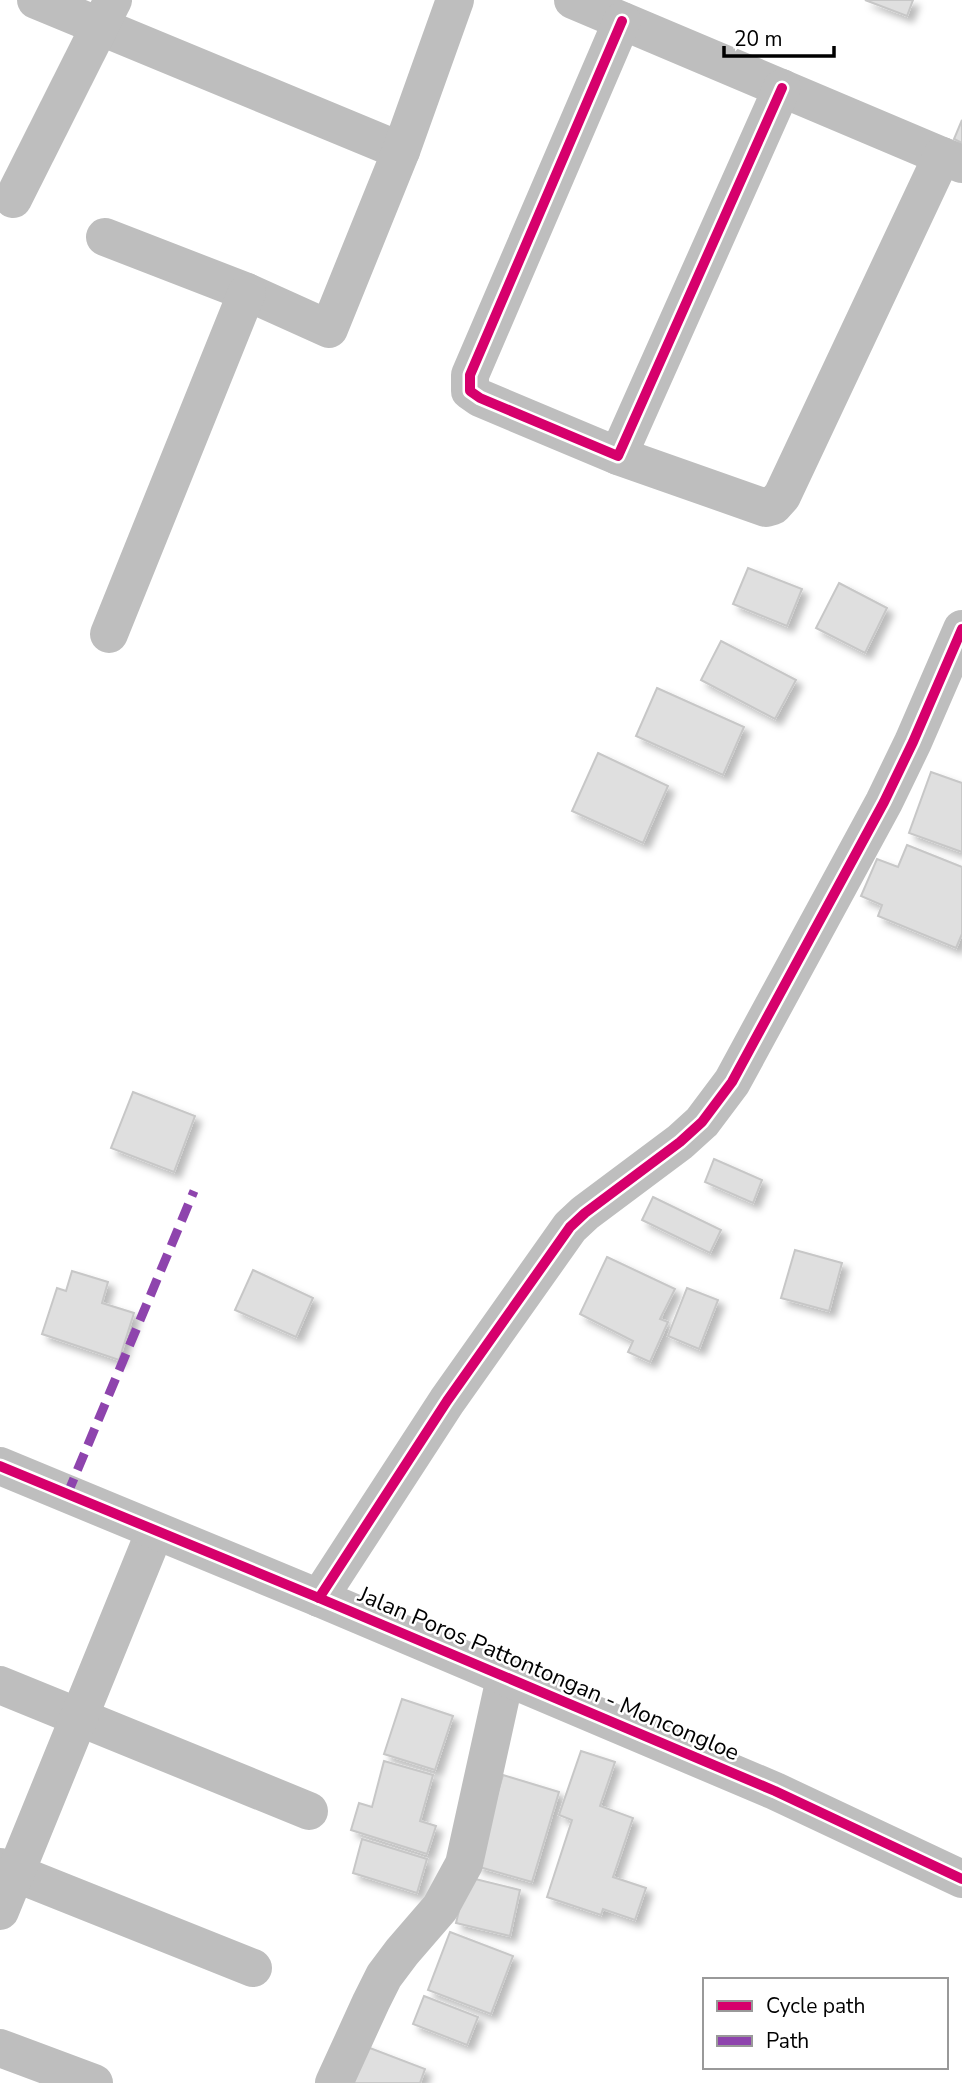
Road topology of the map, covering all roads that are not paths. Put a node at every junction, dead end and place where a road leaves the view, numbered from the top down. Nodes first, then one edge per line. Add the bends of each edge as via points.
1 (36, 0) edge
2 (455, 0) edge
3 (573, 0) edge
4 (107, 14) edge
5 (638, 17) edge
6 (782, 88) junction
7 (401, 151) junction
8 (952, 160) edge
9 (13, 199) dead end
10 (105, 237) dead end
11 (247, 292) junction
12 (618, 456) junction
13 (962, 629) edge
14 (109, 634) dead end
15 (0, 1466) edge
16 (155, 1531) junction
17 (319, 1598) junction
18 (505, 1678) junction
19 (0, 1685) edge
20 (79, 1716) junction
21 (309, 1811) dead end
22 (8, 1870) edge
23 (962, 1879) edge
24 (0, 1911) edge
25 (253, 1968) dead end
26 (0, 2048) edge
27 (94, 2083) edge
28 (334, 2083) edge

1 - 4 street
2 - 7 street
3 - 5 street
4 - 7 street
4 - 9 street
5 - 6 street
5 - 12 street via 470,375 470,391 480,398
6 - 8 street
6 - 12 street
7 - 11 street via 329,328
8 - 12 street via 773,506 766,508
10 - 11 street
11 - 14 street
13 - 17 street via 884,802 732,1082 687,1136 570,1227 447,1401
15 - 16 street, Jalan Poros Pattontongan - Moncongloe
16 - 17 street, Jalan Poros Pattontongan - Moncongloe
16 - 20 street
17 - 18 street, Jalan Poros Pattontongan - Moncongloe
18 - 23 street, Jalan Poros Pattontongan - Moncongloe via 775,1791
18 - 28 street via 464,1864 440,1908 384,1976
19 - 20 street
20 - 21 street
20 - 22 street
22 - 24 street
22 - 25 street
26 - 27 street

